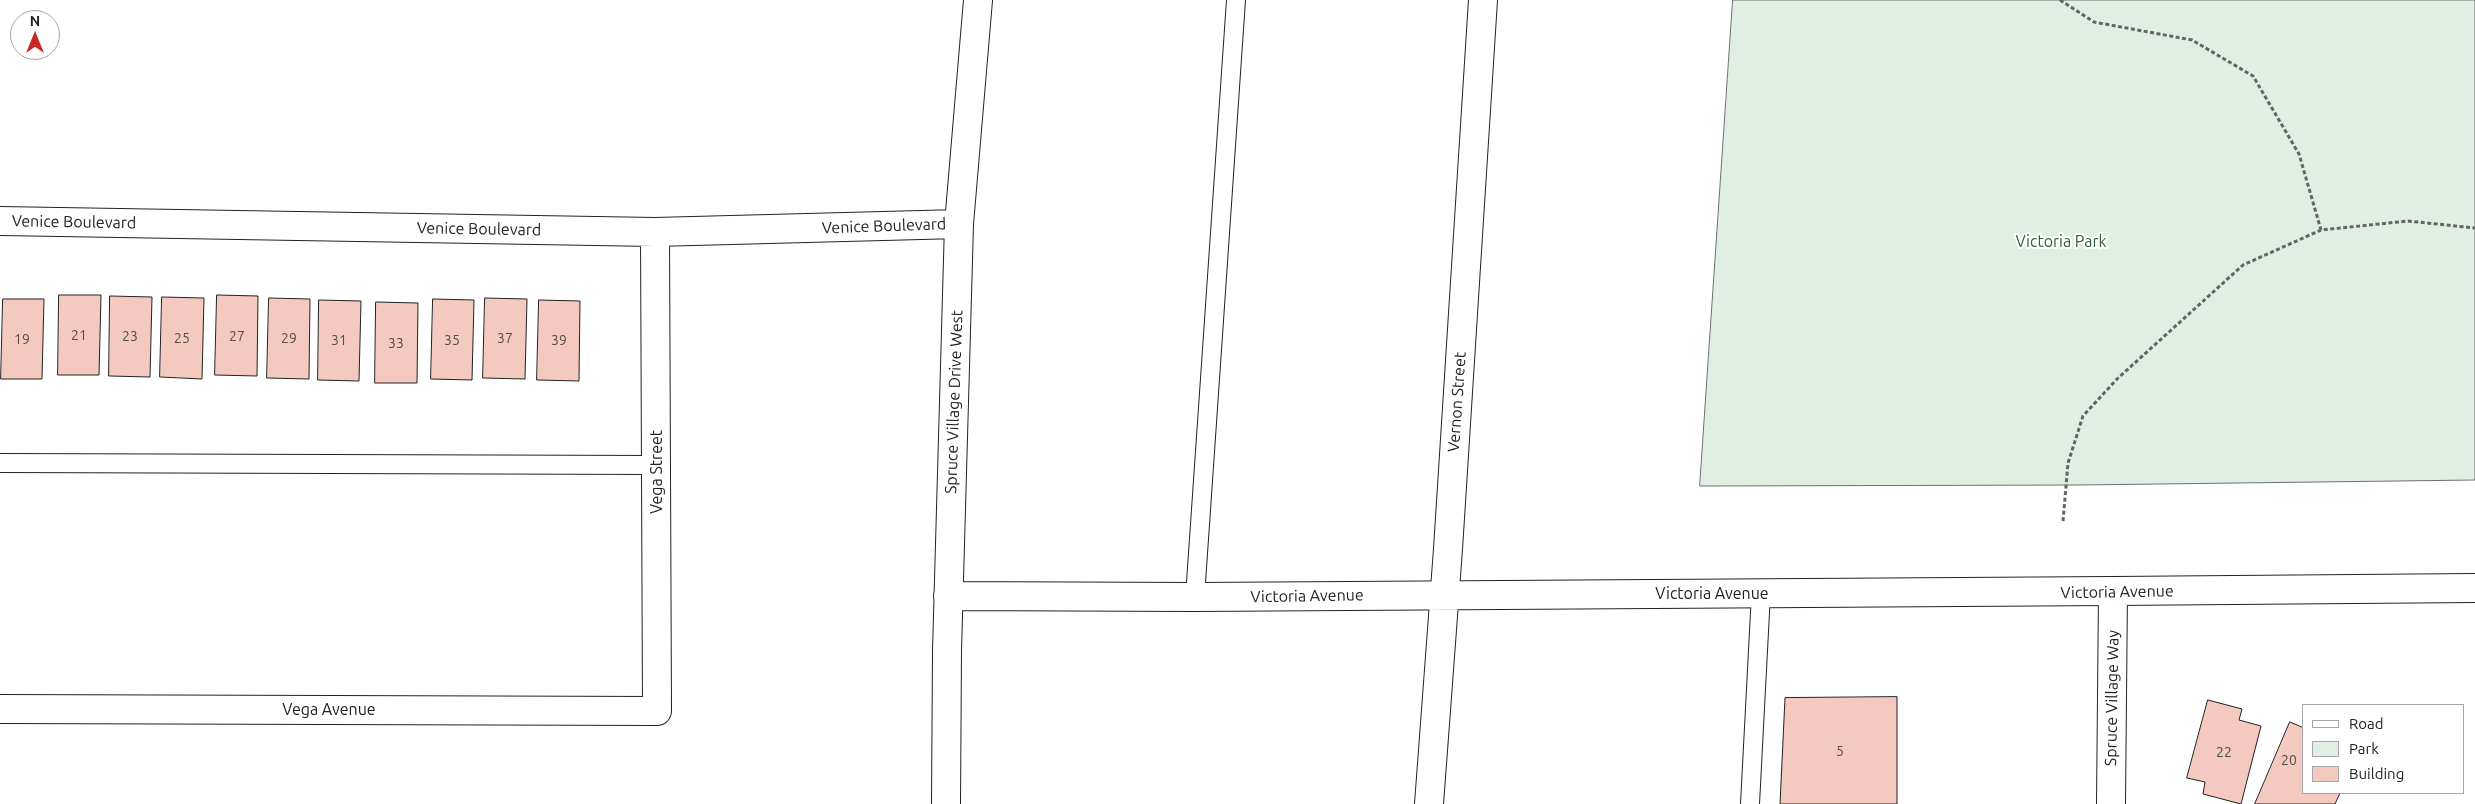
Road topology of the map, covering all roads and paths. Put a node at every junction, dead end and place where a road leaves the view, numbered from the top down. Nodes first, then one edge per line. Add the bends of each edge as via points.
1 (978, 0) edge
2 (1236, 0) edge
3 (1483, 0) edge
4 (2060, 0) edge
5 (0, 221) edge
6 (959, 224) junction
7 (2475, 228) edge
8 (2321, 230) junction
9 (655, 232) junction
10 (0, 463) edge
11 (657, 465) junction
12 (2064, 520) dead end
13 (2475, 588) edge
14 (2114, 592) junction
15 (1760, 593) junction
16 (1444, 594) junction
17 (948, 596) junction
18 (1195, 597) junction
19 (0, 709) edge
20 (657, 711) joint
21 (946, 804) edge
22 (1429, 804) edge
23 (1750, 804) edge
24 (2111, 804) edge

1 - 6 street, Spruce Village Drive West
2 - 18 lane
3 - 16 street, Vernon Street
4 - 8 path via 2094,22 2192,40 2253,76 2299,154
5 - 9 street, Venice Boulevard
6 - 9 street, Venice Boulevard
6 - 17 street, Spruce Village Drive West
7 - 8 path via 2408,221
8 - 12 path via 2243,266 2117,379 2083,416 2068,463
9 - 11 street, Vega Street
10 - 11 lane
11 - 20 street, Vega Street
13 - 14 street, Victoria Avenue
14 - 15 street, Victoria Avenue
14 - 24 street, Spruce Village Way
15 - 16 street, Victoria Avenue
15 - 23 lane
16 - 18 street, Victoria Avenue
16 - 22 street, Vernon Street
17 - 18 street, Victoria Avenue
17 - 21 street, Spruce Village Drive West
19 - 20 street, Vega Avenue

